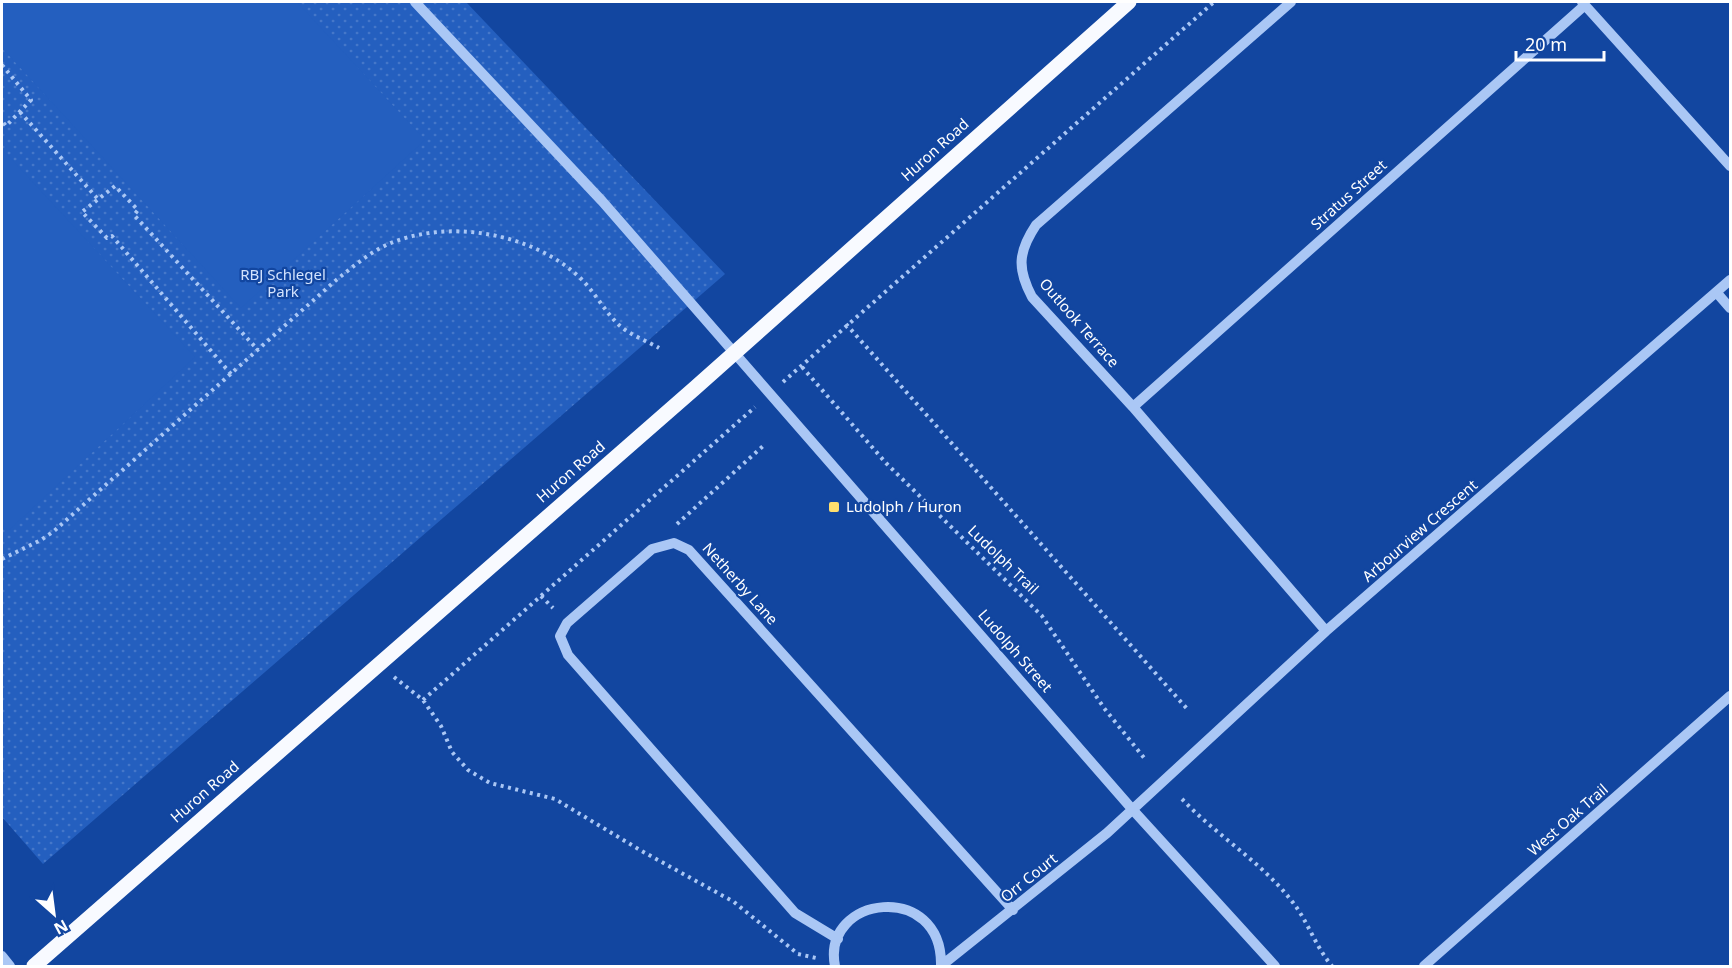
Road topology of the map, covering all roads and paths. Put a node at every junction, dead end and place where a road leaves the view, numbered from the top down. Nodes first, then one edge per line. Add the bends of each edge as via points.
1 (415, 2) edge
2 (1129, 2) edge
3 (1214, 2) edge
4 (1291, 2) edge
5 (1584, 3) edge
6 (2, 65) edge
7 (20, 112) junction
8 (2, 121) edge
9 (1731, 166) edge
10 (97, 198) junction
11 (1731, 280) edge
12 (1717, 293) junction
13 (1731, 308) edge
14 (846, 324) junction
15 (659, 348) dead end
16 (258, 350) junction
17 (735, 352) junction
18 (802, 367) junction
19 (231, 374) junction
20 (787, 378) dead end
21 (1133, 407) junction
22 (752, 410) dead end
23 (763, 446) dead end
24 (676, 524) dead end
25 (2, 559) edge
26 (541, 596) junction
27 (556, 611) dead end
28 (1326, 631) junction
29 (377, 664) junction
30 (1731, 696) edge
31 (423, 700) junction
32 (1190, 711) dead end
33 (1145, 759) dead end
34 (1182, 800) dead end
35 (1132, 809) junction
36 (1013, 910) junction
37 (838, 939) junction
38 (2, 956) edge
39 (835, 965) edge
40 (10, 966) edge
41 (34, 966) edge
42 (941, 966) edge
43 (1275, 966) edge
44 (1332, 966) edge
45 (1424, 966) edge

1 - 17 street, Ludolph Street via 602,201
2 - 17 main road, Huron Road
3 - 14 path
4 - 21 street, Outlook Terrace via 1036,225 1025,242 1022,278 1032,297
5 - 9 street
5 - 21 street, Stratus Street
6 - 7 path via 31,100
7 - 8 path via 6,126
7 - 10 path
10 - 16 path via 115,186 138,210 134,215
10 - 19 path via 82,212 107,238 112,236
11 - 12 street, Arbourview Crescent
12 - 13 street
12 - 28 street, Arbourview Crescent
14 - 18 path
14 - 32 path
15 - 16 path via 620,326 578,276 554,258 512,240 471,232 430,232 395,241 365,257
16 - 19 path
17 - 29 main road, Huron Road
17 - 35 street, Ludolph Street
18 - 20 path
18 - 33 path, Ludolph Trail via 886,463 1042,616 1104,708
19 - 25 path via 54,531
21 - 28 street, Outlook Terrace
22 - 26 path
23 - 24 path
26 - 27 path
26 - 31 path
28 - 35 street, Arbourview Crescent
29 - 31 path
29 - 41 main road, Huron Road
30 - 45 street, West Oak Trail
31 - 39 path via 441,726 452,753 468,770 490,783 555,799 734,902 798,954
34 - 44 path via 1290,899
35 - 36 street, Orr Court
35 - 43 street, Ludolph Street
36 - 37 street, Netherby Lane via 689,550 674,543 652,549 567,623 560,636 568,655 795,913
36 - 42 street, Orr Court
37 - 39 street, Orr Court
37 - 42 street, Orr Court via 861,912 897,906 914,912 928,924 938,940
38 - 40 street

